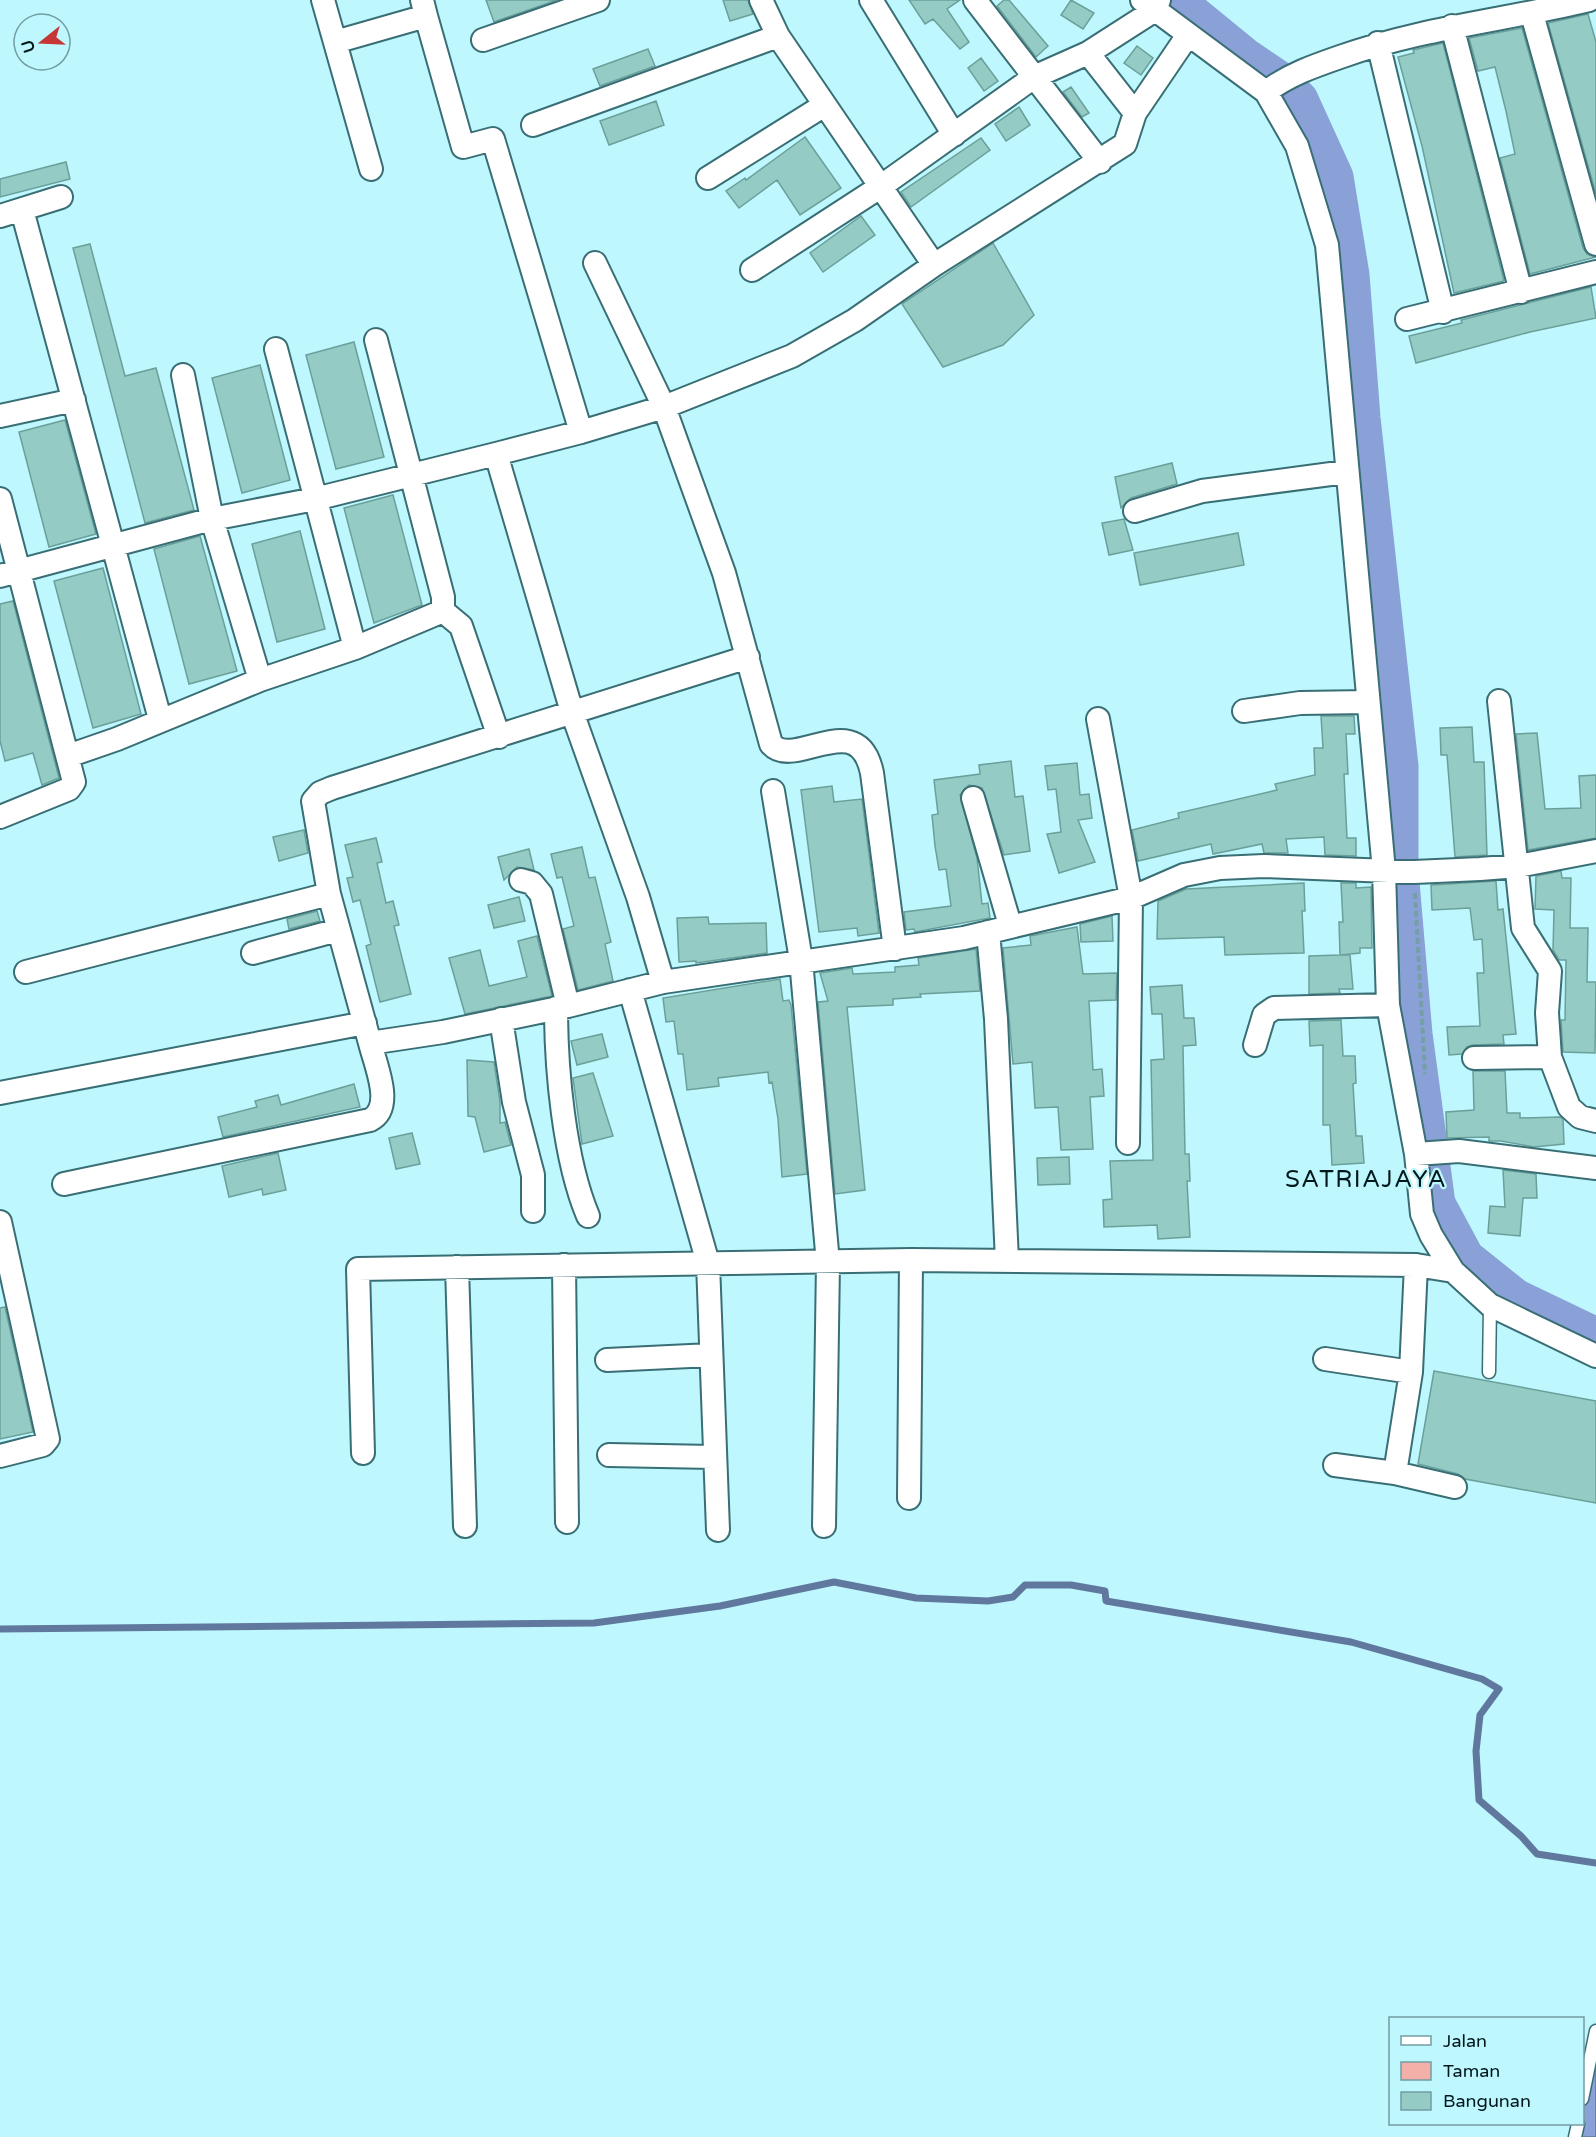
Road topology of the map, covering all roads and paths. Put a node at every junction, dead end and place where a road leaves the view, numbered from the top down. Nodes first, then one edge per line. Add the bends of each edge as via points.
1 (323, 0) edge
2 (761, 0) edge
3 (871, 0) edge
4 (975, 0) edge
5 (1589, 0) edge
6 (593, 1) edge
7 (1152, 3) edge
8 (424, 8) edge
9 (1532, 14) junction
10 (1452, 26) junction
11 (778, 36) junction
12 (1188, 36) junction
13 (483, 40) dead end
14 (335, 42) junction
15 (1378, 43) junction
16 (1088, 53) junction
17 (1034, 77) junction
18 (1273, 87) junction
19 (823, 105) junction
20 (1135, 113) junction
21 (533, 125) dead end
22 (954, 135) junction
23 (1100, 162) junction
24 (371, 169) dead end
25 (708, 178) dead end
26 (880, 188) junction
27 (61, 197) dead end
28 (22, 210) junction
29 (0, 216) edge
30 (1596, 244) edge
31 (595, 263) dead end
32 (934, 265) junction
33 (752, 270) dead end
34 (1596, 272) edge
35 (1521, 292) junction
36 (1443, 312) junction
37 (1407, 320) dead end
38 (376, 340) dead end
39 (276, 349) dead end
40 (183, 375) dead end
41 (74, 400) junction
42 (664, 407) junction
43 (0, 416) edge
44 (581, 432) junction
45 (496, 454) junction
46 (1346, 471) junction
47 (412, 475) junction
48 (0, 499) edge
49 (315, 499) junction
50 (1136, 511) dead end
51 (212, 519) junction
52 (115, 545) junction
53 (10, 573) edge
54 (443, 611) junction
55 (355, 648) junction
56 (748, 657) junction
57 (260, 680) junction
58 (1499, 701) dead end
59 (1368, 702) junction
60 (1244, 711) dead end
61 (572, 712) junction
62 (160, 719) junction
63 (1098, 719) dead end
64 (499, 737) junction
65 (68, 756) junction
66 (773, 791) dead end
67 (973, 798) dead end
68 (0, 817) edge
69 (1596, 851) edge
70 (1518, 866) junction
71 (1384, 871) junction
72 (1414, 872) junction
73 (521, 880) dead end
74 (329, 894) junction
75 (1131, 898) junction
76 (1010, 925) junction
77 (338, 930) junction
78 (988, 932) junction
79 (895, 949) junction
80 (253, 953) dead end
81 (801, 960) junction
82 (26, 972) dead end
83 (663, 982) junction
84 (630, 990) junction
85 (1389, 1005) junction
86 (562, 1007) junction
87 (501, 1019) junction
88 (368, 1033) junction
89 (1255, 1045) dead end
90 (1550, 1057) junction
91 (1474, 1058) dead end
92 (1427, 1083) dead end
93 (0, 1093) edge
94 (1596, 1121) edge
95 (1128, 1143) dead end
96 (1416, 1154) junction
97 (1596, 1168) edge
98 (64, 1184) dead end
99 (533, 1211) dead end
100 (588, 1216) dead end
101 (0, 1222) edge
102 (911, 1260) junction
103 (1008, 1261) junction
104 (708, 1263) junction
105 (828, 1263) junction
106 (564, 1265) junction
107 (1416, 1265) junction
108 (457, 1267) junction
109 (1453, 1271) junction
110 (1490, 1305) junction
111 (711, 1355) junction
112 (1596, 1356) edge
113 (1325, 1359) dead end
114 (607, 1360) dead end
115 (1411, 1372) junction
116 (1489, 1372) dead end
117 (363, 1453) dead end
118 (609, 1455) dead end
119 (0, 1456) edge
120 (713, 1457) junction
121 (1335, 1465) dead end
122 (1395, 1473) junction
123 (1455, 1487) dead end
124 (909, 1498) dead end
125 (567, 1521) dead end
126 (465, 1526) dead end
127 (824, 1526) dead end
128 (718, 1530) dead end
129 (1596, 2031) edge
130 (1584, 2089) edge

1 - 14 street
2 - 11 street
3 - 22 street
4 - 17 street
5 - 9 street
6 - 13 street
7 - 12 street
7 - 16 street
8 - 14 street
8 - 44 street via 464,147 493,139
9 - 10 street
9 - 30 street
10 - 15 street
10 - 35 street
11 - 19 street
11 - 21 street
12 - 18 street
12 - 20 street
14 - 24 street
15 - 18 street via 1312,67
15 - 36 street
16 - 17 street
16 - 20 street
17 - 22 street
17 - 23 street
18 - 46 street via 1297,146 1326,245
19 - 25 street
19 - 26 street
20 - 23 street via 1125,144
22 - 26 street
23 - 32 street
26 - 32 street
26 - 33 street
27 - 28 street
28 - 29 street
28 - 41 street
31 - 42 street
32 - 42 street via 855,320 792,356
34 - 35 street
35 - 36 street
36 - 37 street
38 - 47 street
39 - 49 street
40 - 51 street
41 - 43 street
41 - 52 street
42 - 44 street
42 - 56 street via 724,573
44 - 45 street
45 - 47 street
45 - 61 street
46 - 50 street via 1202,491
46 - 59 street
47 - 49 street
47 - 54 street via 443,597
48 - 53 street
49 - 51 street
49 - 55 street
51 - 52 street
51 - 57 street
52 - 53 street
52 - 62 street
53 - 65 street
54 - 55 street
54 - 64 street via 461,626
55 - 57 street
56 - 61 street
56 - 79 street via 774,747 782,750 849,741 866,755 872,773
57 - 62 street
58 - 70 street
59 - 60 street via 1300,702
59 - 71 street
61 - 64 street
61 - 83 street via 638,897
62 - 65 street via 117,740
63 - 75 street
64 - 74 street via 332,788 316,797 313,801
65 - 68 street via 74,782 71,787
66 - 81 street
67 - 76 street
69 - 70 street
70 - 72 street
70 - 90 street via 1523,928 1550,971
71 - 72 street
71 - 75 street via 1220,868 1184,875
71 - 85 street
72 - 92 path
73 - 86 street via 532,883 541,894
74 - 77 street
74 - 82 street
75 - 76 street
75 - 95 street
76 - 78 street
77 - 80 street
77 - 88 street
78 - 79 street
78 - 103 street
79 - 81 street
81 - 83 street
81 - 105 street
83 - 84 street
84 - 86 street
84 - 104 street
85 - 89 street via 1274,1008 1264,1015
85 - 96 street
86 - 87 street
86 - 100 street via 556,1058 579,1189
87 - 88 street via 443,1032
87 - 99 street via 514,1102 532,1165
88 - 93 street
88 - 98 street via 383,1102 381,1112 370,1120
90 - 91 street
90 - 94 street via 1569,1107 1580,1117
96 - 97 street via 1460,1151
96 - 109 street via 1422,1214
101 - 119 street via 48,1438 43,1445
102 - 103 street
102 - 105 street
102 - 124 street
103 - 107 street
104 - 105 street
104 - 106 street
104 - 111 street
105 - 127 street
106 - 108 street
106 - 125 street
107 - 109 street
107 - 115 street
108 - 117 street via 358,1269
108 - 126 street
109 - 110 street
110 - 112 street
110 - 116 lane
111 - 114 street
111 - 120 street
113 - 115 street
115 - 122 street
118 - 120 street
120 - 128 street
121 - 122 street
122 - 123 street
129 - 130 lane

